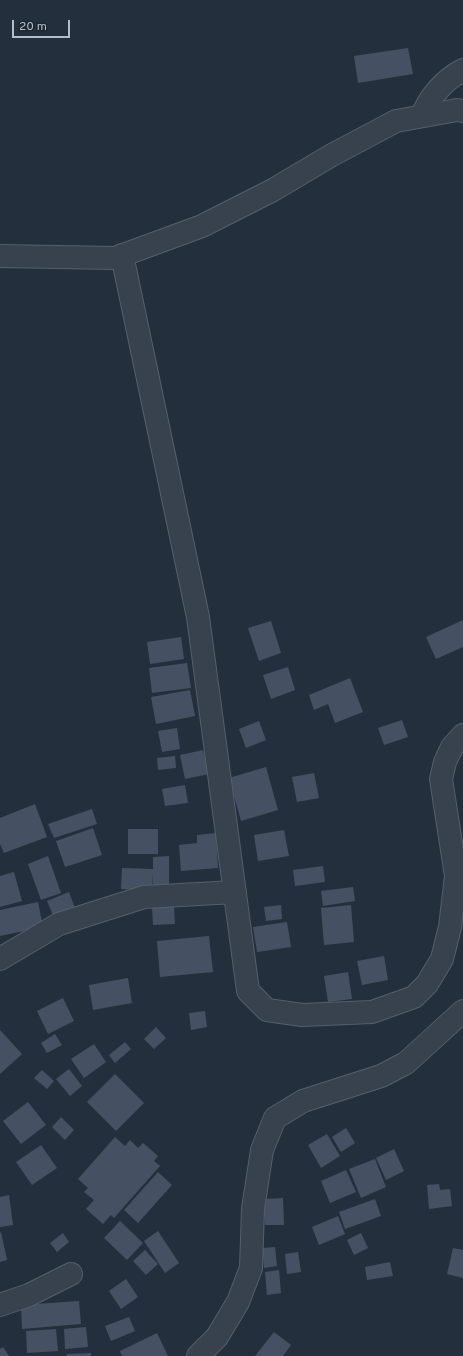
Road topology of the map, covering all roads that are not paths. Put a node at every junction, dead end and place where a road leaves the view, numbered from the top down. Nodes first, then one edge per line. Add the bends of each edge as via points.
1 (463, 70) edge
2 (463, 111) edge
3 (422, 116) junction
4 (122, 255) junction
5 (0, 256) edge
6 (463, 735) edge
7 (463, 752) edge
8 (463, 758) edge
9 (235, 892) junction
10 (0, 959) edge
11 (463, 1011) edge
12 (71, 1274) dead end
13 (0, 1305) edge
14 (198, 1356) edge

1 - 3 street via 451,76 427,104
2 - 3 street
3 - 4 street via 396,121 273,190 202,226
4 - 5 street via 115,258
4 - 9 street via 198,617
6 - 9 street via 452,746 441,779 456,876 450,927 442,959 427,984 414,997 372,1012 302,1015 266,1010 248,991
7 - 8 street
9 - 10 street via 144,897 59,924
11 - 14 street via 406,1063 381,1076 303,1102 275,1118 261,1157 253,1209 251,1268 238,1302 218,1337
12 - 13 street via 28,1295

